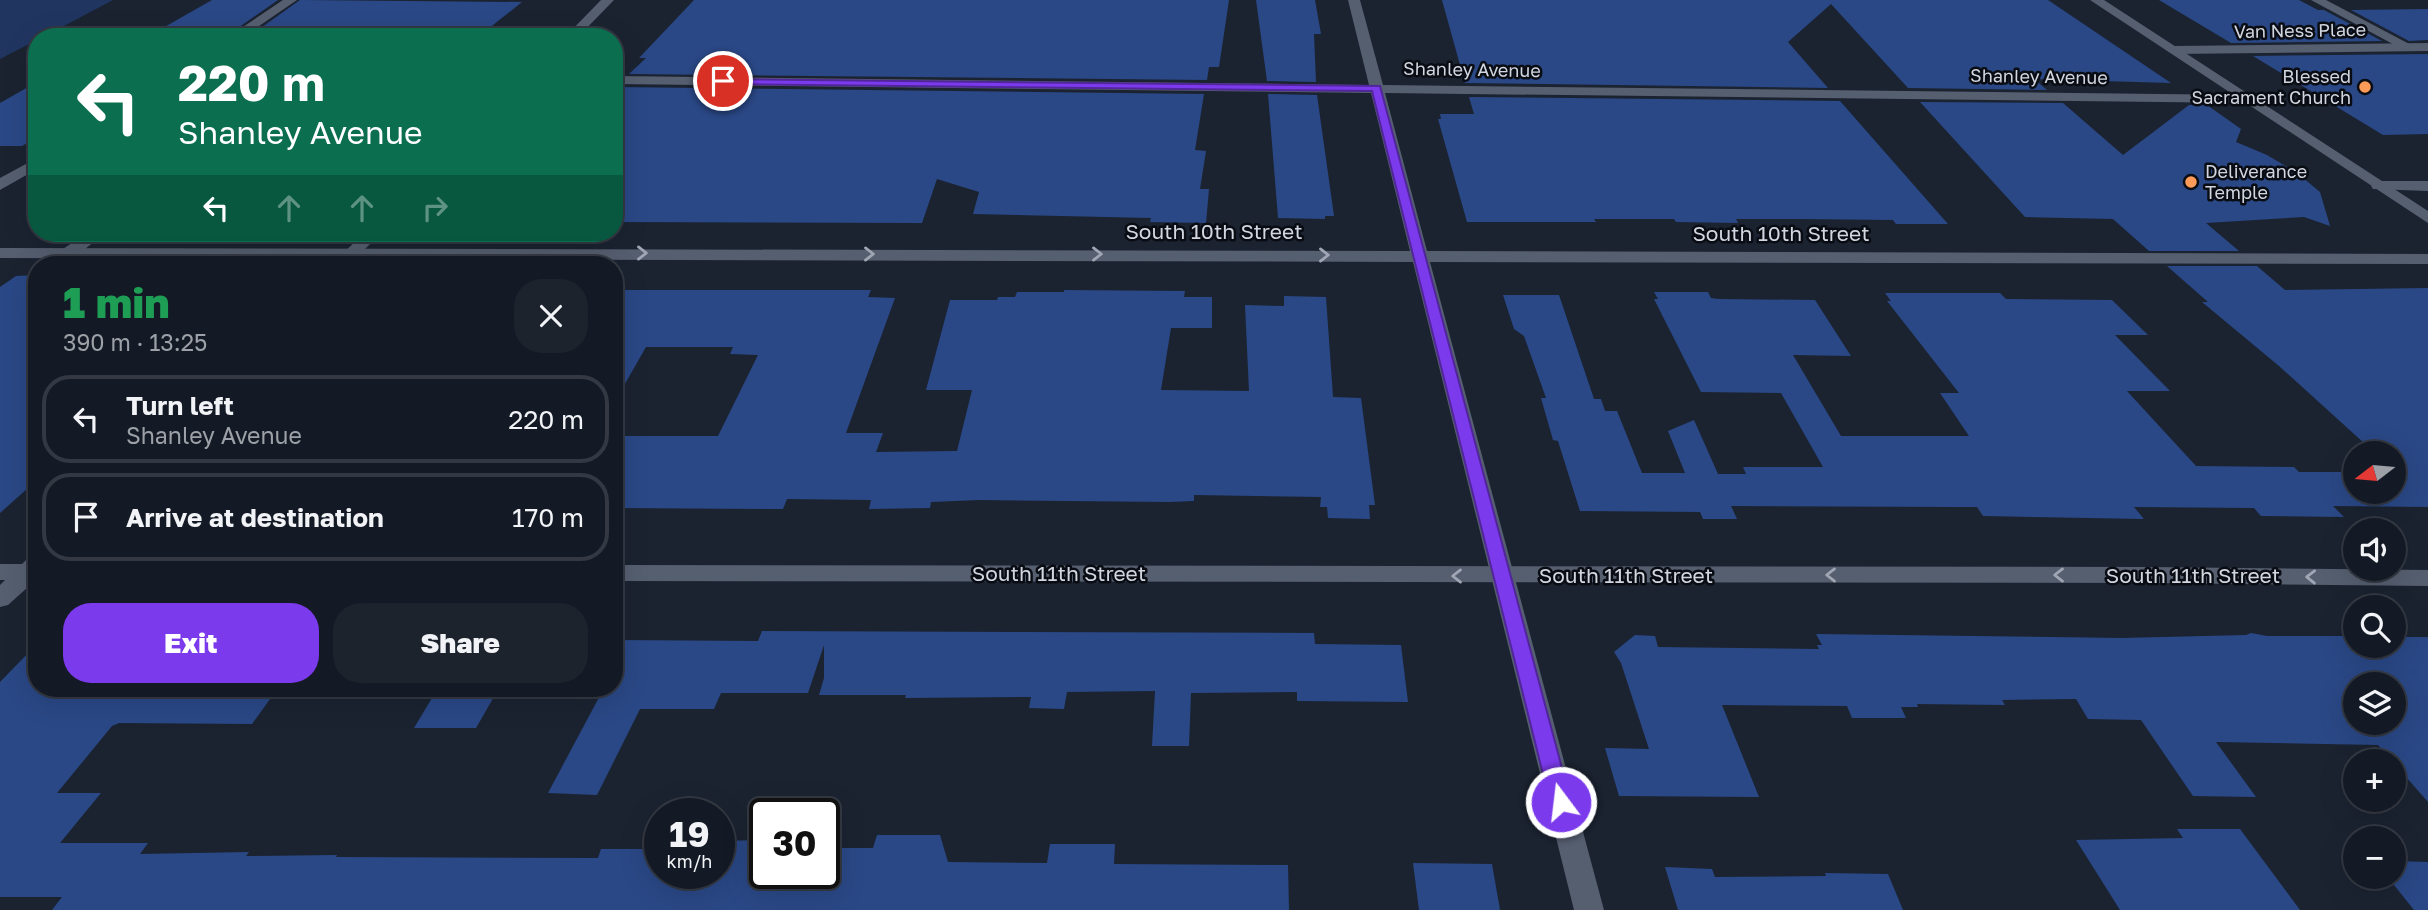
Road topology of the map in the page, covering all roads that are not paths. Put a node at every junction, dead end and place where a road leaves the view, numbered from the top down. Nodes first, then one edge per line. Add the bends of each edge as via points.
1 (291, 0) edge
2 (608, 0) edge
3 (1354, 0) edge
4 (2095, 0) edge
5 (2317, 0) edge
6 (248, 28) edge
7 (580, 28) edge
8 (2409, 47) junction
9 (2428, 47) edge
10 (2173, 50) junction
11 (623, 80) edge
12 (1376, 88) junction
13 (2246, 99) junction
14 (28, 168) edge
15 (0, 185) edge
16 (2379, 186) junction
17 (2428, 186) edge
18 (2428, 218) edge
19 (84, 242) edge
20 (364, 242) edge
21 (0, 253) edge
22 (69, 253) junction
23 (236, 256) edge
24 (349, 256) edge
25 (1420, 256) junction
26 (623, 257) edge
27 (2428, 258) edge
28 (28, 570) edge
29 (0, 572) edge
30 (623, 573) edge
31 (28, 574) edge
32 (1502, 576) junction
33 (2428, 578) edge
34 (0, 599) edge
35 (1589, 910) edge

1 - 6 street
2 - 7 street
3 - 12 street
4 - 10 street
5 - 8 street
8 - 9 street, Van Ness Place
8 - 10 street, Van Ness Place
10 - 13 street
11 - 12 street, Shanley Avenue
12 - 13 street, Shanley Avenue
12 - 25 street
13 - 16 street
14 - 15 street
16 - 17 street
16 - 18 street
19 - 22 street
20 - 24 street
21 - 22 street, South 10th Street
22 - 23 street, South 10th Street
26 -> 25 street, South 10th Street
25 - 27 street, South 10th Street
25 - 32 street
28 - 29 street
32 -> 30 street, South 11th Street
31 - 34 street
33 -> 32 street, South 11th Street
32 - 35 street

